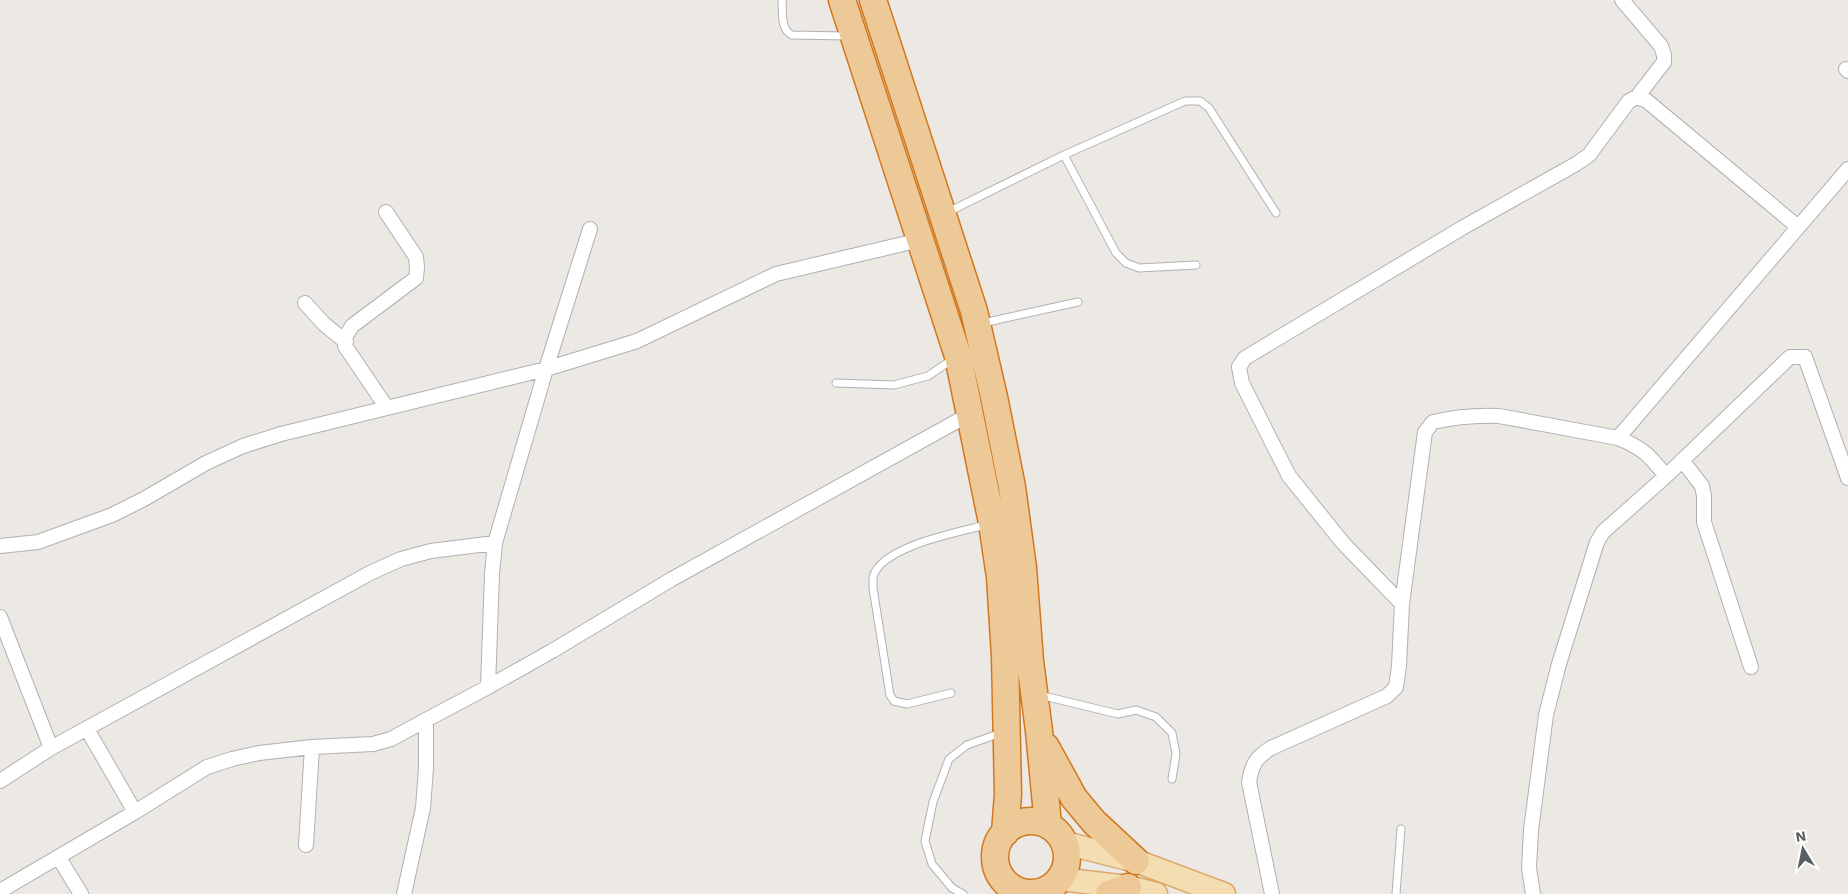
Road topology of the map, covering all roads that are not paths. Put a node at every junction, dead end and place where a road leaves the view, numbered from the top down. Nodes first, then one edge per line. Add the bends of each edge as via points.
1 (782, 0) edge
2 (842, 0) edge
3 (873, 0) edge
4 (1622, 0) edge
5 (854, 36) junction
6 (1638, 97) junction
7 (1064, 155) junction
8 (1848, 169) edge
9 (386, 212) dead end
10 (1276, 213) dead end
11 (943, 215) junction
12 (1798, 227) junction
13 (590, 229) dead end
14 (920, 240) junction
15 (1196, 265) dead end
16 (1078, 302) dead end
17 (305, 303) dead end
18 (978, 324) junction
19 (346, 342) junction
20 (958, 356) junction
21 (546, 369) junction
22 (836, 383) dead end
23 (387, 408) junction
24 (970, 414) junction
25 (1618, 438) junction
26 (1682, 460) junction
27 (1666, 476) junction
28 (1848, 478) edge
29 (992, 523) junction
30 (495, 543) junction
31 (0, 546) edge
32 (1402, 604) junction
33 (2, 626) edge
34 (1751, 667) dead end
35 (488, 687) junction
36 (951, 693) dead end
37 (1034, 693) junction
38 (426, 720) junction
39 (87, 729) junction
40 (1008, 731) junction
41 (1039, 731) junction
42 (312, 747) junction
43 (51, 748) junction
44 (1172, 779) dead end
45 (0, 781) edge
46 (135, 812) junction
47 (1401, 829) dead end
48 (1005, 833) junction
49 (1056, 834) junction
50 (306, 844) dead end
51 (59, 858) junction
52 (1136, 861) junction
53 (1054, 887) edge
54 (1004, 888) edge
55 (0, 891) edge
56 (1118, 891) edge
57 (81, 894) edge
58 (404, 894) edge
59 (963, 894) edge
60 (1156, 894) edge
61 (1224, 894) edge
62 (1272, 894) edge
63 (1396, 894) edge
64 (1533, 894) edge

1 - 5 lane via 787,33
2 - 5 highway
3 - 11 highway
4 - 6 street via 1661,46 1664,55 1664,62
5 - 14 highway
6 - 12 street via 1647,101
6 - 32 street via 1629,101 1589,155 1576,164 1261,347 1245,358 1239,367 1242,383 1289,476 1343,543
7 - 10 lane via 1185,101 1200,102 1210,108
7 - 11 lane
7 - 15 lane via 1116,253 1126,263 1139,268
8 - 12 street
9 - 19 street via 416,257 416,278 352,326
11 - 18 highway
12 - 25 street
13 - 21 street
14 - 20 highway
14 - 21 street via 776,274 637,341
16 - 18 lane
17 - 19 street
18 - 37 highway via 1012,487
19 - 23 street via 345,346
20 - 22 lane via 928,376 894,385
20 - 24 highway
21 - 23 street
21 - 30 street
23 - 31 street via 243,446 112,514 38,542
24 - 29 highway
24 - 35 street via 672,579
25 - 27 street via 1646,452
25 - 32 street via 1498,416 1433,422 1425,432
26 - 27 street
26 - 28 street via 1790,357 1805,357
26 - 34 street via 1702,486 1704,522
27 - 64 street via 1616,519 1597,542 1546,715 1531,830 1529,868
29 - 36 lane via 907,547 887,559 873,575 890,695 894,701 907,704
29 - 40 highway via 1000,577
30 - 35 street
30 - 39 street via 431,551 370,572
32 - 62 street via 1396,687 1387,696 1271,748 1260,755 1251,768 1249,782
33 - 43 street
35 - 38 street
37 - 41 highway
37 - 44 lane via 1118,714 1136,710 1156,717 1172,733 1176,754
38 - 42 street via 391,739 373,744
38 - 58 street via 423,808
39 - 43 street
39 - 46 street
40 - 48 highway
40 - 59 lane via 967,745 949,759 933,802 925,841 932,864 952,888
41 - 49 highway
41 - 52 highway via 1056,769 1074,798 1094,822
42 - 46 street via 260,753 207,767
42 - 50 street
43 - 45 street
46 - 51 street
47 - 63 lane
48 - 49 highway via 1023,822 1036,822
48 - 54 highway via 995,855
49 - 52 main road
49 - 53 highway via 1068,855 1066,868
51 - 55 street
51 - 57 street
52 - 61 main road
53 - 54 highway via 1026,893
53 - 56 main road
56 - 60 main road

